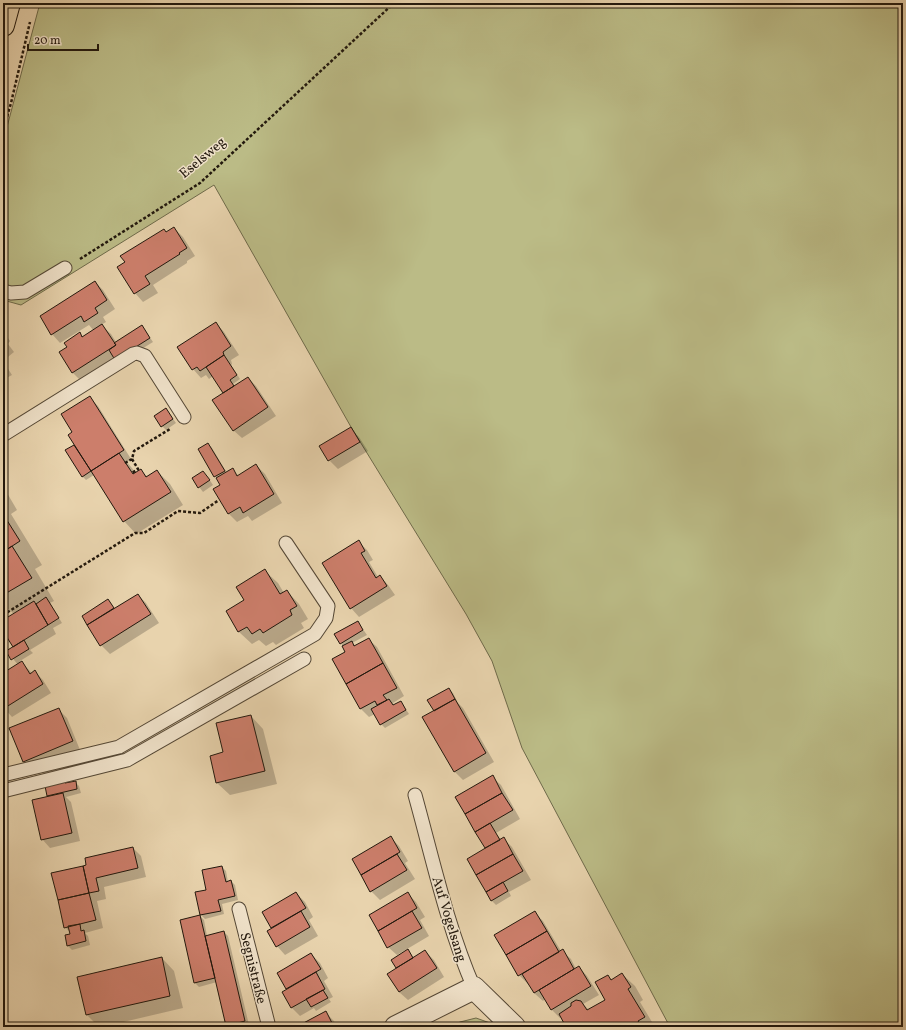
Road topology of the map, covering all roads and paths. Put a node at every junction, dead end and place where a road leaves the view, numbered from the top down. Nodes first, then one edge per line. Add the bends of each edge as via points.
1 (9, 3) edge
2 (394, 3) edge
3 (31, 18) dead end
4 (3, 25) edge
5 (3, 131) edge
6 (65, 268) joint
7 (3, 291) edge
8 (184, 417) dead end
9 (173, 428) dead end
10 (3, 435) edge
11 (132, 459) junction
12 (126, 463) dead end
13 (132, 473) dead end
14 (219, 500) dead end
15 (286, 543) dead end
16 (3, 615) edge
17 (304, 659) dead end
18 (3, 775) edge
19 (3, 791) edge
20 (415, 795) dead end
21 (239, 909) dead end
22 (474, 988) junction
23 (269, 1027) edge
24 (396, 1027) edge
25 (514, 1027) edge

1 - 4 main road
2 - 6 path, Eselsweg via 200,183
3 - 5 path
6 - 7 lane via 25,292
8 - 10 lane via 145,356 138,353
9 - 11 path via 134,451
11 - 12 path
11 - 13 path via 138,469
14 - 16 path via 200,512 178,511 144,533 135,533
15 - 18 lane via 328,606 326,618 314,634 119,747
17 - 19 lane via 127,760
20 - 22 lane, Auf Vogelsang via 451,928
21 - 23 lane, Segnistraße
22 - 24 street
22 - 25 street, Auf Vogelsang

